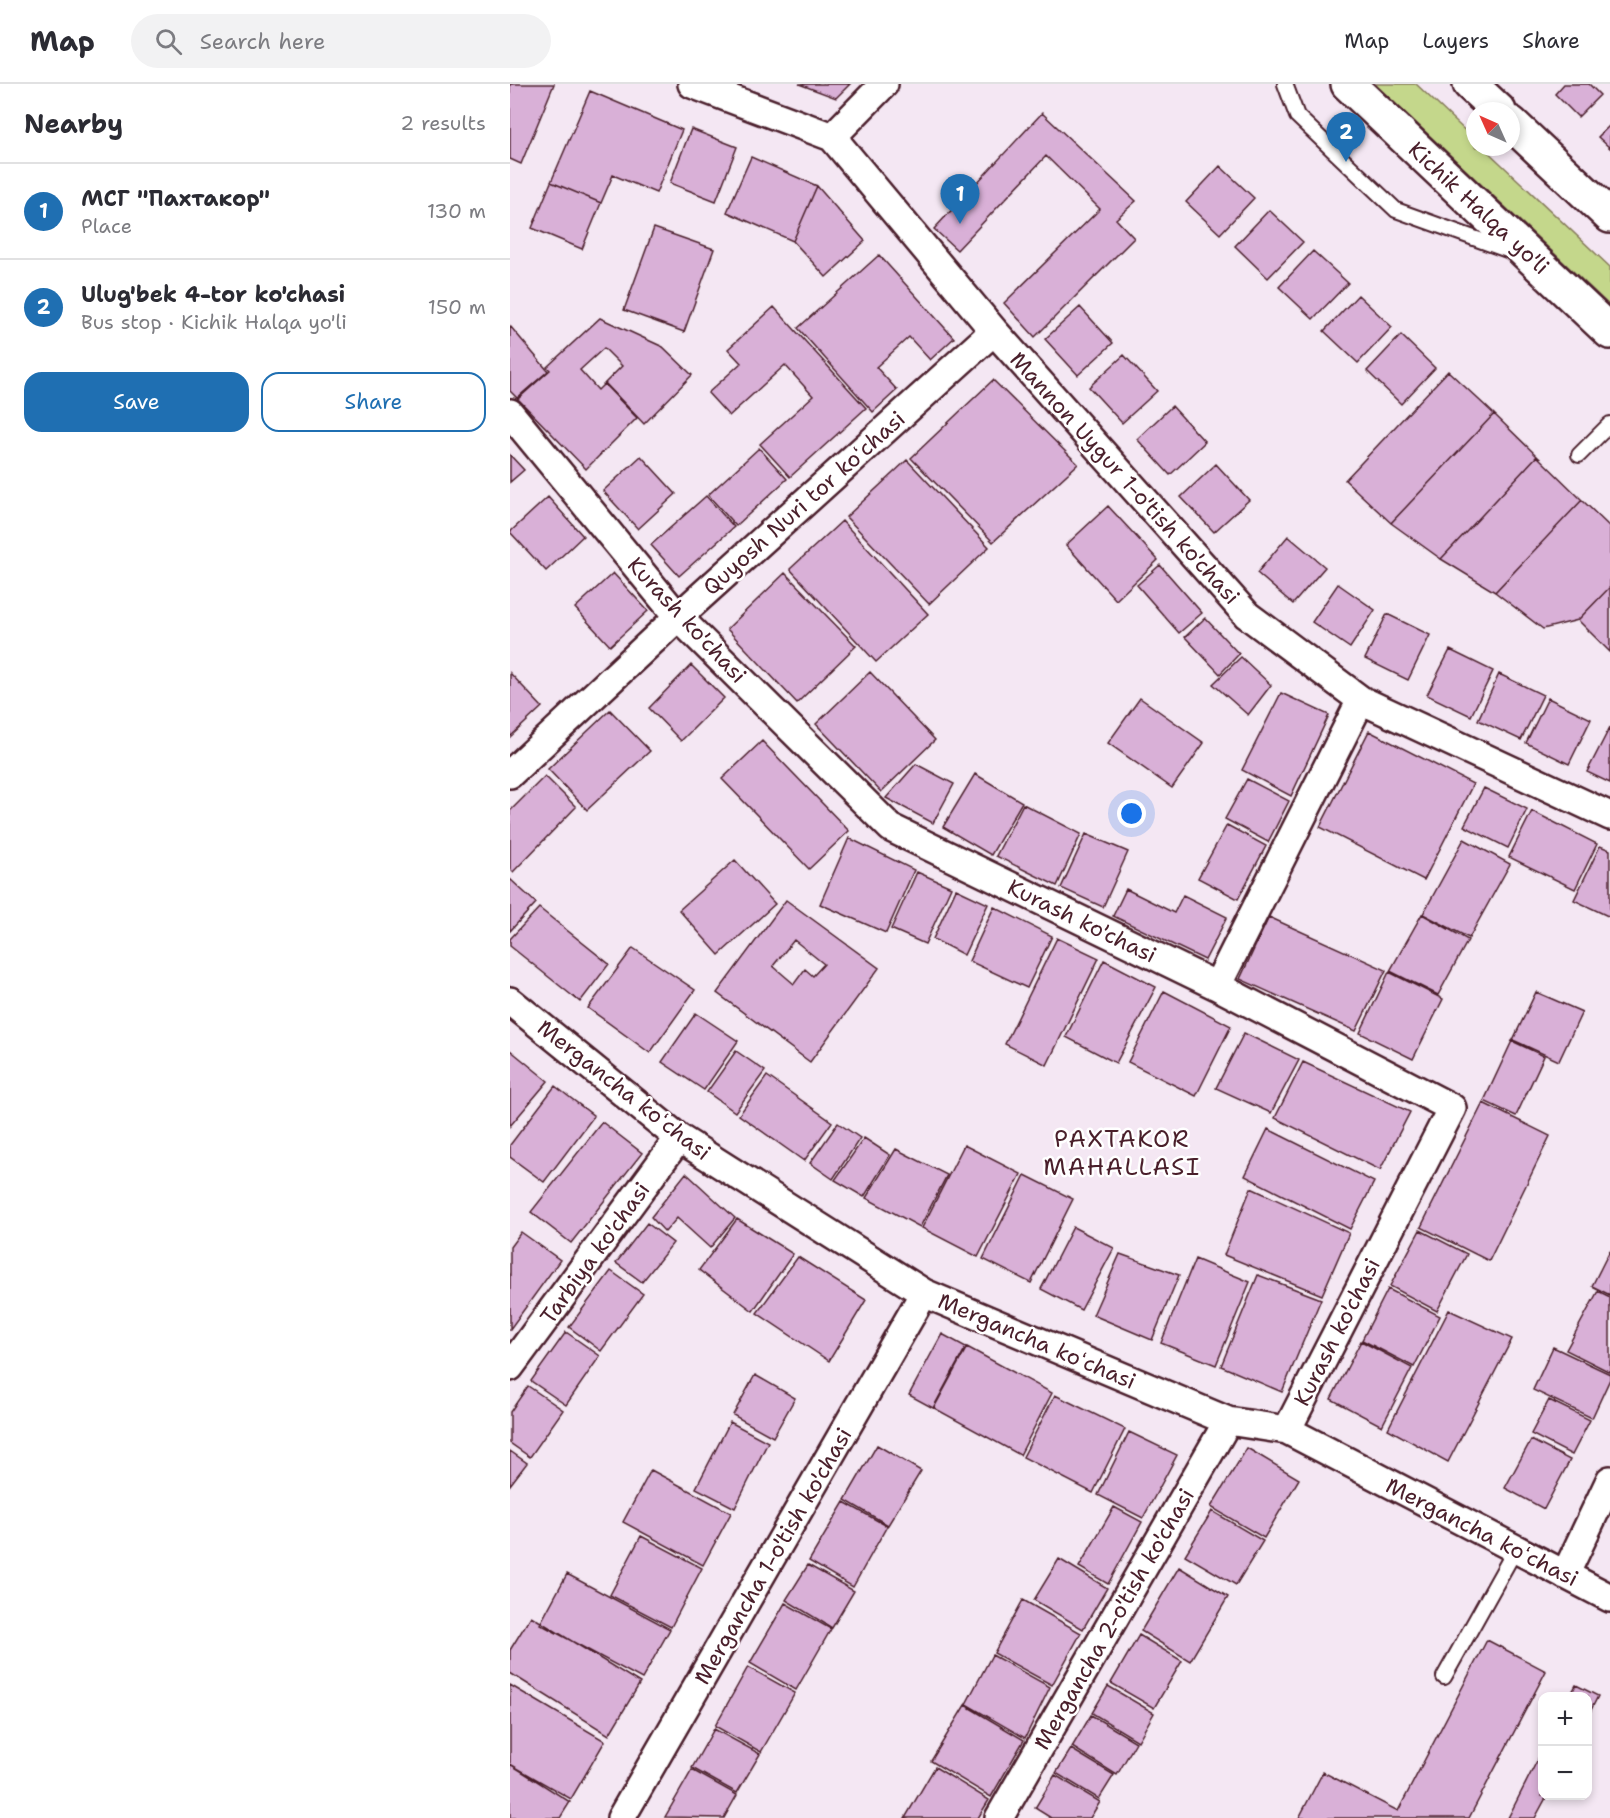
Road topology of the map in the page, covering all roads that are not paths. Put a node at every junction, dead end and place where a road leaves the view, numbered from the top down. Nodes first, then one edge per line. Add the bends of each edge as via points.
1 (692, 84) edge
2 (884, 84) edge
3 (1285, 84) edge
4 (1347, 84) edge
5 (1470, 84) edge
6 (1489, 102) edge
7 (1520, 131) edge
8 (832, 137) junction
9 (1610, 216) edge
10 (1533, 259) junction
11 (994, 331) junction
12 (1610, 332) edge
13 (510, 413) edge
14 (1610, 424) edge
15 (1579, 455) dead end
16 (678, 617) junction
17 (1361, 700) junction
18 (510, 774) edge
19 (1610, 816) edge
20 (1217, 986) junction
21 (510, 1001) edge
22 (679, 1138) junction
23 (924, 1293) junction
24 (510, 1367) edge
25 (1228, 1420) junction
26 (1287, 1430) junction
27 (1610, 1480) edge
28 (1515, 1550) junction
29 (1565, 1575) junction
30 (1610, 1598) edge
31 (1444, 1677) dead end
32 (621, 1818) edge
33 (999, 1818) edge

1 - 8 street, Mannon Uygur 1-o'tish ko'chasi
2 - 8 street
3 - 10 lane via 1297,116 1396,210
4 - 10 highway, Kichik Halqa yo'li
5 - 6 highway
7 - 9 highway
8 - 11 street, Mannon Uygur 1-o'tish ko'chasi
10 - 12 highway, Kichik Halqa yo'li
11 - 16 street, Quyosh Nuri tor koʻchasi
11 - 17 street, Mannon Uygur 1-o'tish ko'chasi via 1247,615
13 - 16 street, Kurash ko'chasi
14 - 15 lane
16 - 18 street, Quyosh Nuri tor koʻchasi
16 - 20 street, Kurash ko'chasi via 891,828
17 - 19 street, Mannon Uygur 1-o'tish ko'chasi
17 - 20 street
20 - 26 street, Kurash ko'chasi via 1452,1108
21 - 22 street, Mergancha koʻchasi
22 - 23 street, Mergancha koʻchasi
22 - 24 street, Tarbiya ko'chasi
23 - 25 street, Mergancha koʻchasi
23 - 32 street, Mergancha 1-o'tish ko'chasi
25 - 26 street, Mergancha koʻchasi
25 - 33 street, Mergancha 2-o'tish ko'chasi
26 - 28 street, Mergancha koʻchasi
27 - 29 street
28 - 29 street, Mergancha koʻchasi
28 - 31 lane
29 - 30 street, Mergancha koʻchasi

